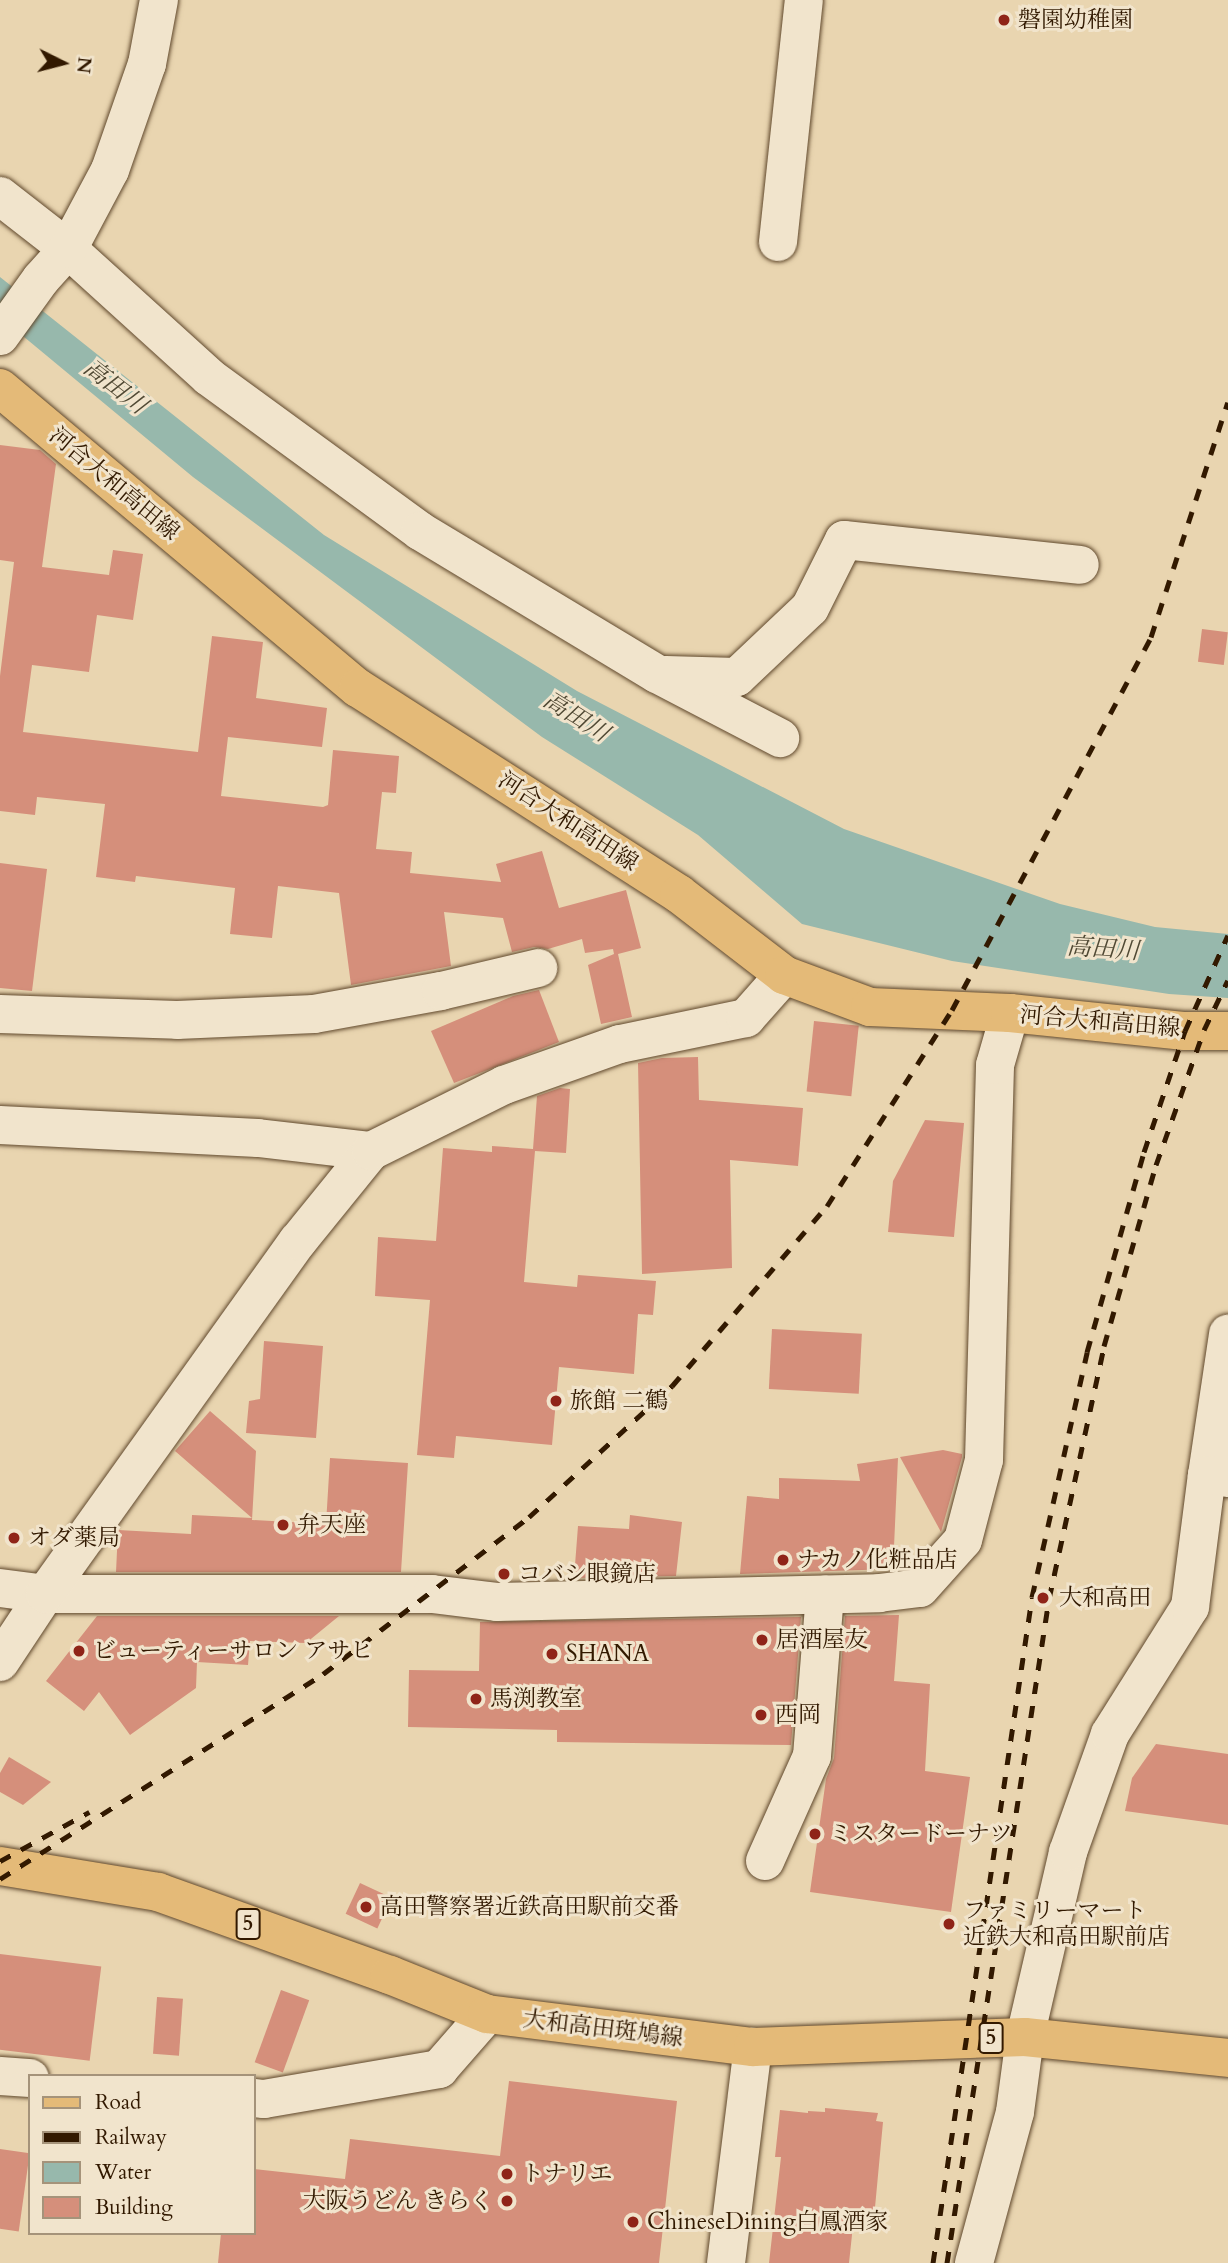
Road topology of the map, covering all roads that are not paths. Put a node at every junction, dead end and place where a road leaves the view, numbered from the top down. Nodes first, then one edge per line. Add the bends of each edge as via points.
1 (159, 0) edge
2 (804, 0) edge
3 (0, 196) edge
4 (778, 242) dead end
5 (68, 249) junction
6 (0, 336) edge
7 (0, 388) edge
8 (1080, 565) dead end
9 (657, 674) junction
10 (780, 738) dead end
11 (538, 968) dead end
12 (784, 975) junction
13 (1010, 1013) junction
14 (0, 1014) edge
15 (1228, 1031) edge
16 (0, 1125) edge
17 (371, 1151) junction
18 (1228, 1334) edge
19 (1217, 1477) edge
20 (0, 1588) edge
21 (45, 1594) junction
22 (825, 1594) junction
23 (0, 1662) edge
24 (765, 1861) dead end
25 (0, 1866) edge
26 (486, 2014) junction
27 (1026, 2037) junction
28 (753, 2047) junction
29 (1228, 2058) edge
30 (0, 2076) edge
31 (28, 2078) edge
32 (256, 2098) edge
33 (726, 2263) edge
34 (974, 2263) edge

1 - 5 street via 147,64 110,170
2 - 4 street
3 - 5 street
5 - 6 street
5 - 9 street via 209,377 409,523
7 - 12 main road, 河合大和高田線 via 358,688 680,894
8 - 9 street via 844,540 810,608 737,677
9 - 10 street
11 - 14 street via 314,1014 177,1020
12 - 13 main road, 河合大和高田線 via 870,1007
12 - 17 street via 746,1018 620,1044 504,1085
13 - 15 main road, 河合大和高田線 via 1185,1031
13 - 22 street via 995,1065 984,1460 962,1540 920,1588
16 - 17 street via 258,1138
17 - 21 street via 298,1241
18 - 19 street
19 - 27 street via 1190,1607 1110,1734 1068,1852
20 - 21 street
21 - 22 street via 432,1594 498,1602
21 - 23 street
22 - 24 street via 812,1756
25 - 26 main road, 大和高田斑鳩線 / 5 via 158,1892
26 - 28 main road, 大和高田斑鳩線 / 5
26 - 32 street via 439,2069
27 - 28 main road, 大和高田斑鳩線 / 5
27 - 29 main road, 大和高田斑鳩線 / 5
27 - 34 street via 1015,2112
28 - 33 street
30 - 31 street

